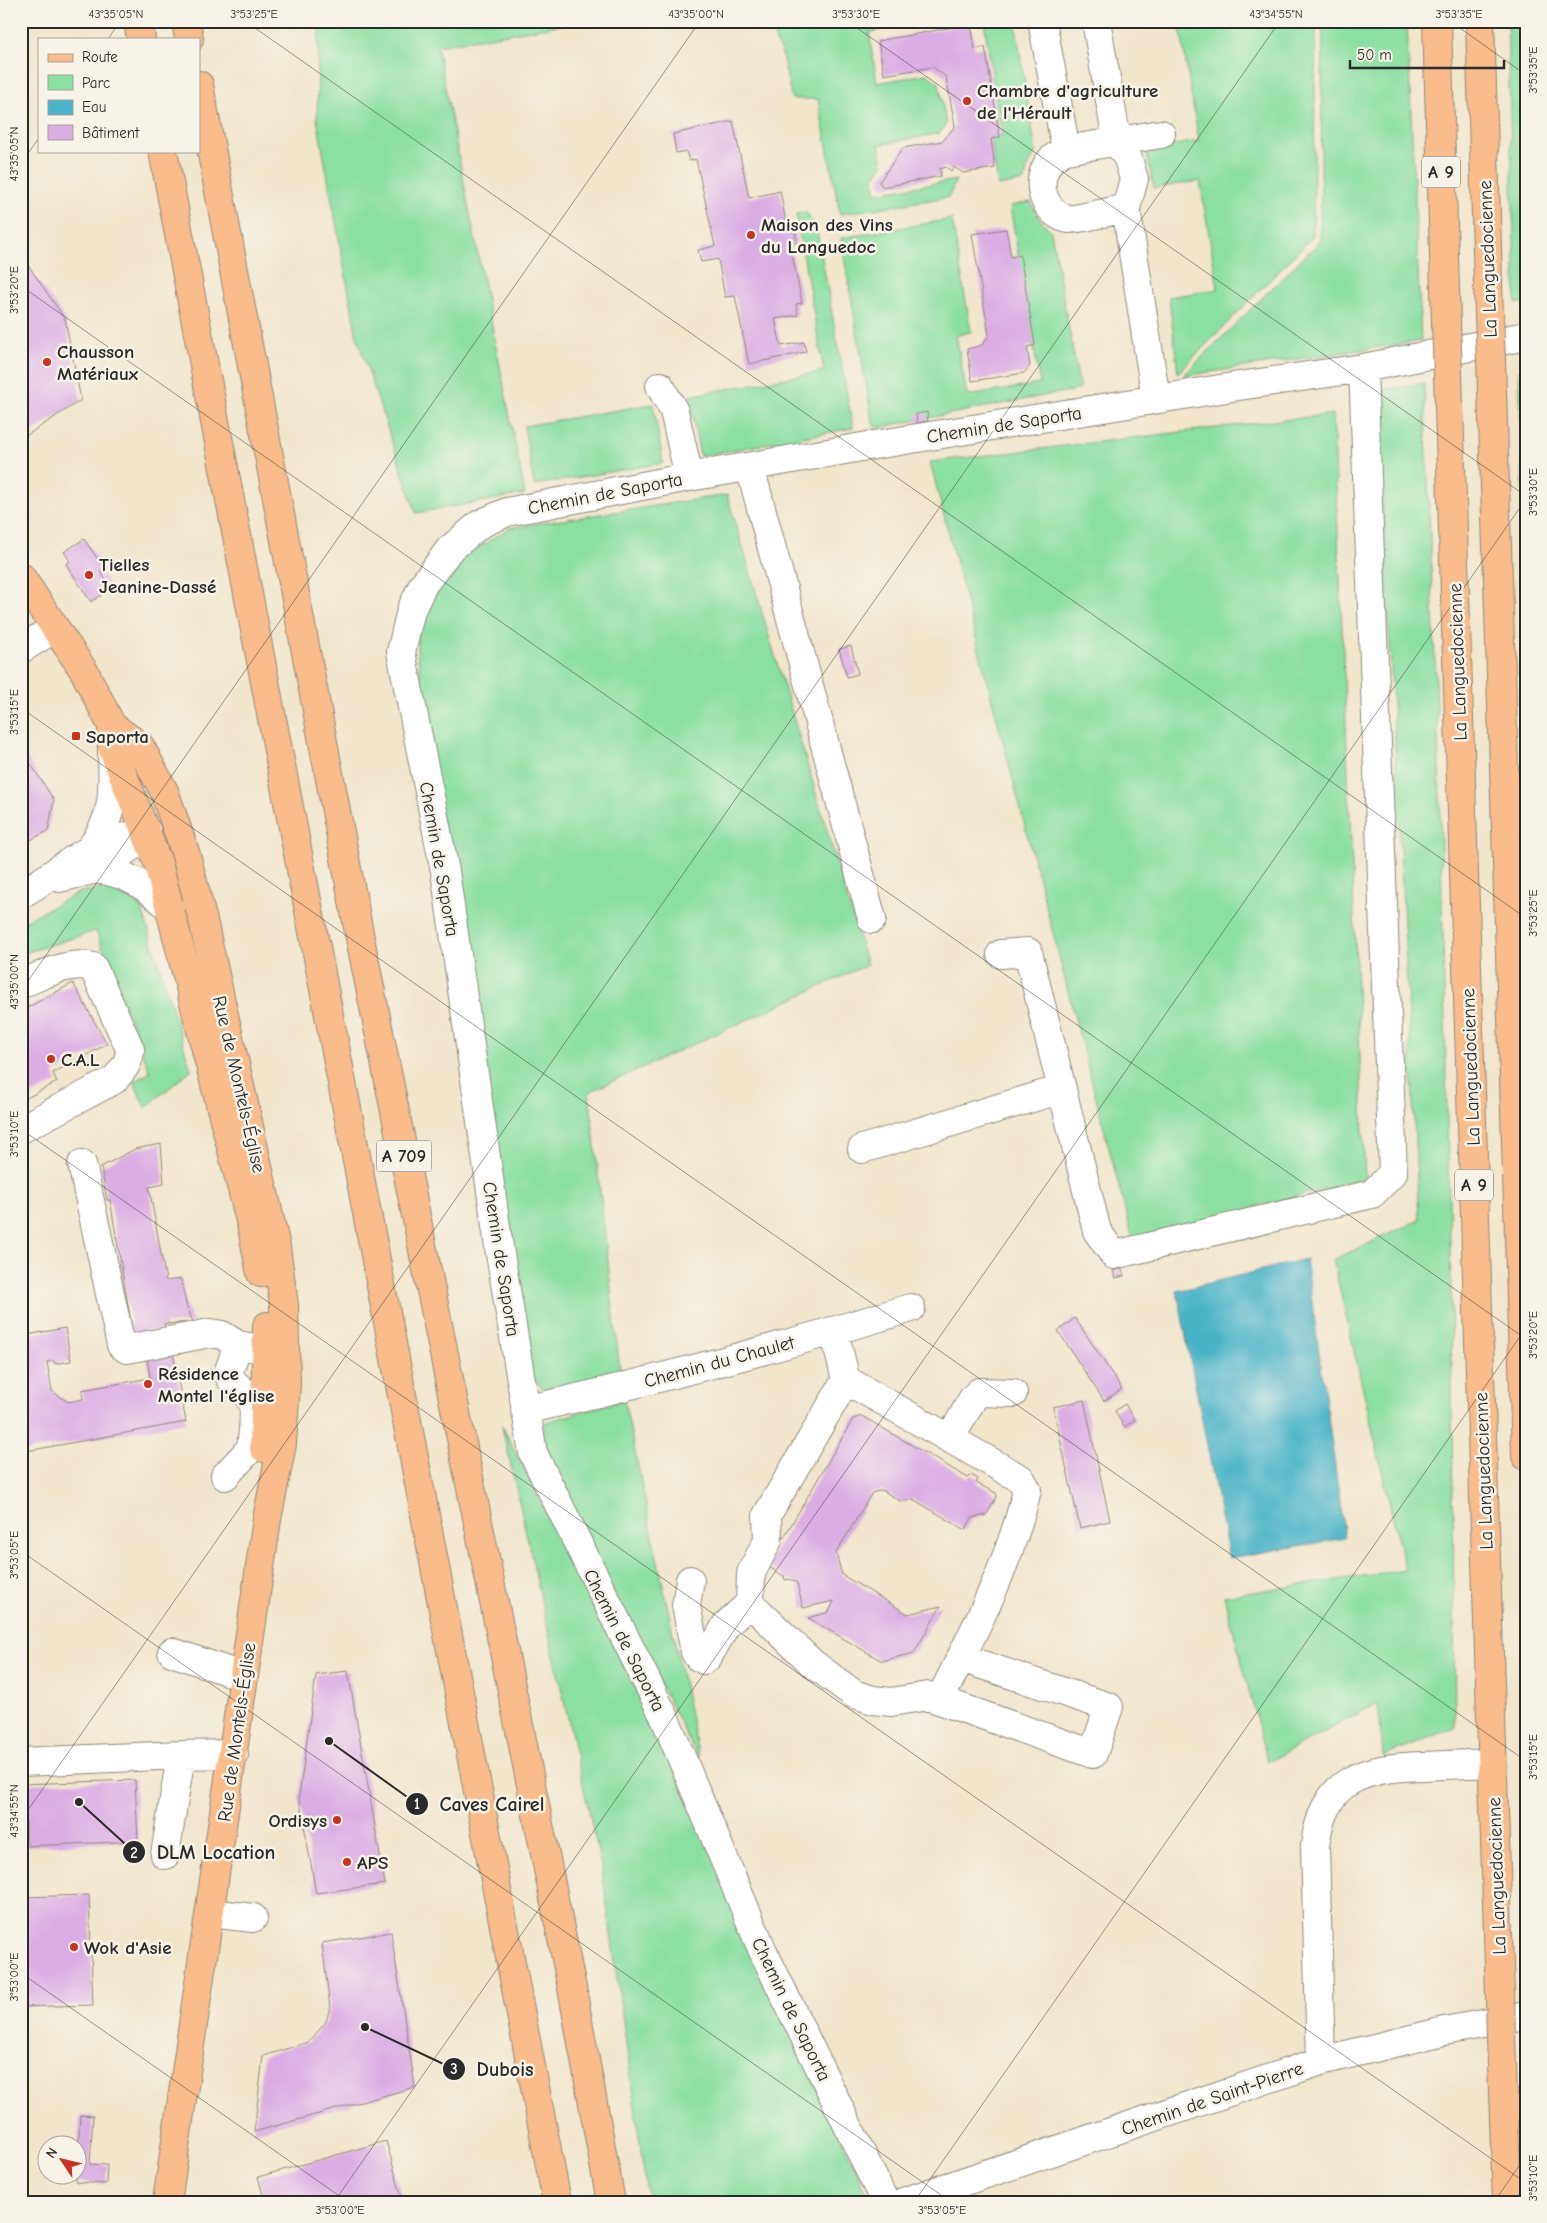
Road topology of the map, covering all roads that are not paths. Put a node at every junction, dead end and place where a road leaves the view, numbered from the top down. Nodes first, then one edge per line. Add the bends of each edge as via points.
1 (138, 21) edge
2 (186, 21) edge
3 (1042, 21) edge
4 (1096, 21) edge
5 (1437, 21) edge
6 (1480, 21) edge
7 (141, 38) edge
8 (189, 38) edge
9 (200, 91) edge
10 (1162, 134) dead end
11 (1117, 141) junction
12 (1066, 150) junction
13 (162, 152) edge
14 (1126, 208) junction
15 (1526, 336) edge
16 (1363, 368) junction
17 (660, 386) dead end
18 (1156, 399) junction
19 (750, 467) junction
20 (689, 477) junction
21 (21, 577) edge
22 (55, 628) junction
23 (21, 649) edge
24 (112, 737) junction
25 (174, 821) junction
26 (147, 832) junction
27 (93, 859) junction
28 (32, 888) edge
29 (170, 908) junction
30 (872, 919) dead end
31 (1000, 954) dead end
32 (21, 984) edge
33 (1062, 1089) junction
34 (21, 1129) edge
35 (862, 1149) dead end
36 (82, 1164) dead end
37 (912, 1308) dead end
38 (834, 1330) junction
39 (238, 1345) junction
40 (276, 1350) junction
41 (846, 1380) junction
42 (1013, 1393) dead end
43 (526, 1410) junction
44 (950, 1439) junction
45 (1526, 1456) edge
46 (225, 1476) dead end
47 (690, 1580) dead end
48 (750, 1603) junction
49 (172, 1652) dead end
50 (961, 1658) junction
51 (244, 1677) junction
52 (940, 1700) junction
53 (234, 1754) junction
54 (181, 1755) junction
55 (21, 1762) edge
56 (1492, 1763) junction
57 (165, 1855) dead end
58 (210, 1913) junction
59 (253, 1918) dead end
60 (1526, 2016) edge
61 (1321, 2062) junction
62 (167, 2202) edge
63 (557, 2202) edge
64 (611, 2202) edge
65 (885, 2202) edge
66 (903, 2202) edge
67 (1507, 2202) edge

1 - 7 main road
2 - 8 main road
3 - 12 street
4 - 11 street
5 - 56 main road, La Languedocienne / A 9, bridge
6 - 45 main road, La Languedocienne / A 9, bridge
9 - 64 main road, A 709 via 360,938 570,1978
10 - 11 street
11 - 12 street
11 - 14 street via 1134,179
12 - 14 street via 1045,168 1041,192 1050,210 1069,219
13 - 63 main road, A 709
14 - 18 street
15 - 16 street, Chemin de Saporta
16 - 18 street, Chemin de Saporta
16 - 33 street via 1393,1173 1372,1194 1114,1255 1097,1231
17 - 20 street via 674,411
18 - 19 street, Chemin de Saporta
19 - 20 street, Chemin de Saporta
19 - 30 street
20 - 43 street, Chemin de Saporta via 507,512 480,524 449,550 423,585 411,610 401,652 444,871
21 - 22 main road, Rue de Montels-Église
22 - 23 street
22 - 24 main road, Rue de Montels-Église via 84,671
24 - 25 main road, Rue de Montels-Église via 140,746 164,791
24 - 26 main road, Rue de Montels-Église
24 - 27 street via 112,806
25 - 26 main road
25 - 40 main road, Rue de Montels-Église via 203,921 271,1224 284,1305
26 - 27 street via 132,847
26 - 29 main road, Rue de Montels-Église
27 - 28 street
27 - 29 street via 131,877
29 - 40 main road, Rue de Montels-Église via 258,1253 267,1317
31 - 33 street via 1028,952
32 - 34 street via 52,971 82,964 93,967 130,1049 125,1068 114,1080
33 - 35 street
36 - 39 street via 121,1345 127,1348 210,1333 222,1335
37 - 38 street, Chemin du Chaulet
38 - 41 street
38 - 43 street, Chemin du Chaulet
39 - 40 street
39 - 46 street via 228,1373 253,1406 251,1448
40 - 51 main road, Rue de Montels-Église via 286,1384 282,1444 270,1500
41 - 44 street
41 - 48 street via 767,1515 768,1540 751,1573
42 - 44 street via 979,1392
43 - 65 street, Chemin de Saporta via 533,1453 664,1716 762,1949
44 - 50 street via 1021,1479 1028,1490 1019,1524
47 - 48 street via 686,1605 695,1652 704,1660 726,1625
48 - 52 street via 812,1663 854,1694 891,1702 928,1696
49 - 51 street
50 - 52 street
50 - 52 street via 1108,1707 1093,1754
51 - 53 main road, Rue de Montels-Église
53 - 54 street
53 - 58 main road, Rue de Montels-Église
54 - 55 street
54 - 57 street
56 - 61 street via 1378,1769 1341,1787 1328,1805 1317,1830 1315,1846
56 - 67 main road, La Languedocienne / A 9, bridge
58 - 59 street
58 - 62 main road, Rue de Montels-Église
60 - 61 street, Chemin de Saint-Pierre via 1444,2031
61 - 66 street, Chemin de Saint-Pierre

